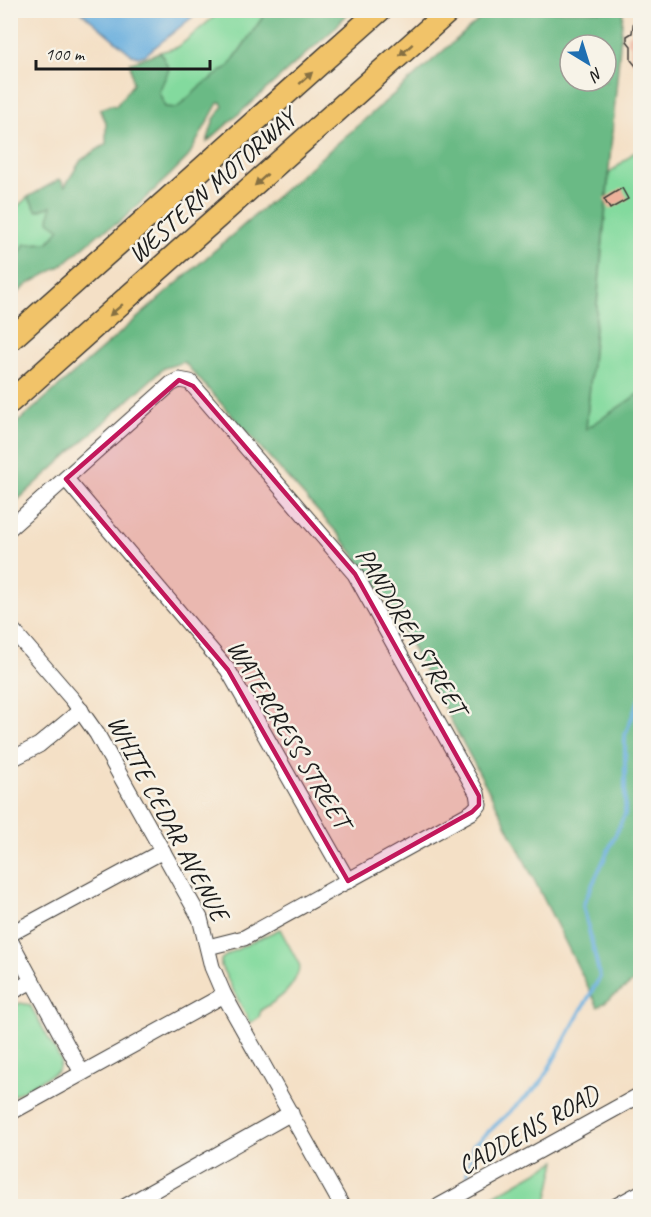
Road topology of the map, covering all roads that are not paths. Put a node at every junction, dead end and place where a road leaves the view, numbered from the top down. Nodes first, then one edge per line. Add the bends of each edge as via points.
1 (380, 10) edge
2 (450, 10) edge
3 (10, 340) edge
4 (10, 402) edge
5 (66, 479) junction
6 (10, 528) edge
7 (10, 627) edge
8 (81, 710) junction
9 (10, 760) edge
10 (163, 851) junction
11 (348, 881) junction
12 (10, 934) edge
13 (10, 940) edge
14 (208, 947) junction
15 (32, 981) junction
16 (10, 993) edge
17 (224, 995) junction
18 (82, 1073) junction
19 (640, 1095) edge
20 (10, 1113) edge
21 (291, 1113) junction
22 (640, 1193) edge
23 (126, 1206) edge
24 (342, 1206) edge
25 (439, 1206) edge
26 (616, 1206) edge

3 -> 1 highway, WESTERN MOTORWAY
2 -> 4 highway, WESTERN MOTORWAY
5 - 6 street, PANDOREA STREET
5 - 11 street, WATERCRESS STREET via 228,670
5 - 11 street, PANDOREA STREET via 175,381 186,381 355,574 477,793 480,805
7 - 8 street, WHITE CEDAR AVENUE
8 - 9 street via 39,745
8 - 10 street, WHITE CEDAR AVENUE
10 - 12 street
10 - 14 street, WHITE CEDAR AVENUE via 201,921
11 - 14 street, PANDOREA STREET via 244,938
13 - 15 street
14 - 17 street, WHITE CEDAR AVENUE
15 - 16 street
15 - 18 street
17 - 18 street
17 - 21 street, WHITE CEDAR AVENUE
18 - 20 street
19 - 25 street, CADDENS ROAD
21 - 23 street
21 - 24 street, WHITE CEDAR AVENUE
22 - 26 street

